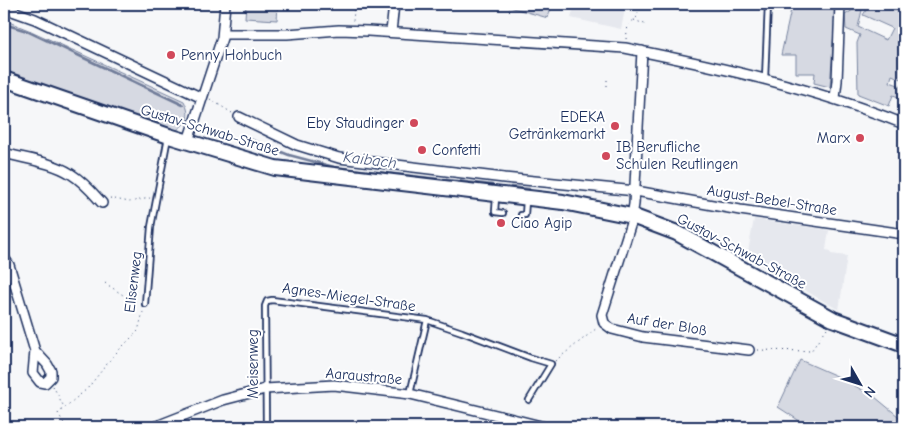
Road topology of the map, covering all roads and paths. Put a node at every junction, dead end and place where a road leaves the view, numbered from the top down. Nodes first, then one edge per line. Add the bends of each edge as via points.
1 (225, 4) edge
2 (345, 4) edge
3 (394, 4) edge
4 (639, 4) edge
5 (768, 4) edge
6 (840, 4) edge
7 (4, 8) edge
8 (633, 20) junction
9 (647, 25) dead end
10 (353, 30) junction
11 (391, 32) junction
12 (223, 34) junction
13 (625, 48) junction
14 (642, 51) junction
15 (607, 76) dead end
16 (4, 79) edge
17 (765, 80) junction
18 (607, 86) dead end
19 (203, 96) junction
20 (835, 98) junction
21 (239, 117) joint
22 (904, 124) edge
23 (169, 136) junction
24 (188, 141) junction
25 (4, 153) edge
26 (504, 178) junction
27 (636, 191) junction
28 (156, 196) junction
29 (500, 196) junction
30 (526, 198) junction
31 (102, 204) joint
32 (503, 212) dead end
33 (521, 215) dead end
34 (632, 216) junction
35 (904, 234) edge
36 (4, 258) edge
37 (105, 284) dead end
38 (267, 301) joint
39 (145, 304) junction
40 (833, 319) junction
41 (427, 320) junction
42 (604, 322) junction
43 (904, 344) edge
44 (749, 350) joint
45 (35, 352) junction
46 (551, 364) junction
47 (49, 379) junction
48 (265, 389) junction
49 (410, 394) junction
50 (529, 400) dead end
51 (65, 408) junction
52 (517, 424) edge
53 (66, 427) edge
54 (154, 427) edge
55 (266, 427) edge
56 (545, 427) edge
57 (710, 427) edge
58 (734, 427) edge

1 - 12 street
2 - 10 path via 354,11
3 - 11 street
4 - 8 path via 637,17
5 - 17 lane
6 - 20 street
7 - 19 street, Gustav-Schwab-Straße
8 - 9 path
8 - 13 path via 628,25
10 - 11 street
10 - 12 street
11 - 13 street
12 - 19 street
13 - 14 street
14 - 17 street
14 - 27 street, Auf der Bloß
15 - 18 path
16 - 23 street, Gustav-Schwab-Straße
17 - 20 street
19 - 21 path
19 - 24 street
20 - 22 street
21 - 26 street, Gustav-Schwab-Straße via 297,145 339,158
23 - 24 street, Gustav-Schwab-Straße
23 - 28 lane, Elisenweg
24 - 29 street, Gustav-Schwab-Straße via 275,168
25 - 31 street via 70,174 86,185
26 - 27 street, Gustav-Schwab-Straße
26 - 29 street
27 - 34 street, Auf der Bloß
27 - 35 street, August-Bebel-Straße
28 - 31 path via 129,202 109,198
28 - 39 lane, Elisenweg
29 - 30 street, Gustav-Schwab-Straße
29 - 32 lane via 496,212
30 - 33 lane via 525,215
30 - 34 street, Gustav-Schwab-Straße
34 - 40 street, Gustav-Schwab-Straße via 677,233
34 - 42 street, Auf der Bloß via 602,315
36 - 45 street
37 - 39 path via 132,301
38 - 41 lane, Agnes-Miegel-Straße
38 - 48 lane, Meisenweg
39 - 51 path, Elisenweg via 138,331 87,389
40 - 43 street, Gustav-Schwab-Straße
40 - 44 path via 811,351
41 - 46 lane, Agnes-Miegel-Straße
41 - 49 lane, Agnes-Miegel-Straße
42 - 44 street, Auf der Bloß via 612,329 643,337
42 - 46 path
45 - 47 street via 51,371
45 - 47 street via 36,379 45,383
46 - 50 lane
47 - 51 path
48 - 49 street, Aaraustraße via 334,385
48 - 54 street, Aaraustraße via 223,400
48 - 55 lane, Meisenweg
49 - 52 street, Aaraustraße
51 - 53 path via 58,413
52 - 56 street, Aaraustraße
57 - 58 path via 717,421

